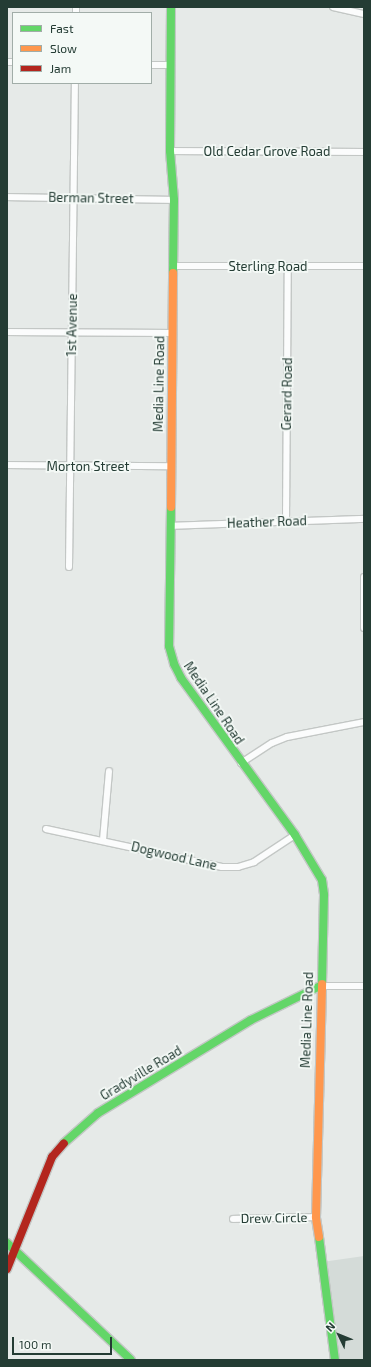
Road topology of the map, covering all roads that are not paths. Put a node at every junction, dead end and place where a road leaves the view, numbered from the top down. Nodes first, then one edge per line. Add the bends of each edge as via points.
1 (171, 7) edge
2 (333, 7) edge
3 (364, 14) edge
4 (152, 65) edge
5 (171, 66) junction
6 (75, 84) edge
7 (170, 151) junction
8 (364, 152) edge
9 (7, 197) edge
10 (74, 198) junction
11 (174, 200) junction
12 (172, 266) junction
13 (288, 266) junction
14 (364, 266) edge
15 (72, 331) junction
16 (7, 332) edge
17 (172, 333) junction
18 (7, 465) edge
19 (170, 466) junction
20 (70, 467) junction
21 (364, 519) edge
22 (286, 521) junction
23 (170, 526) junction
24 (68, 567) dead end
25 (364, 577) edge
26 (364, 628) edge
27 (364, 722) edge
28 (241, 763) junction
29 (109, 771) dead end
30 (46, 829) dead end
31 (295, 835) junction
32 (102, 840) junction
33 (320, 986) junction
34 (364, 986) edge
35 (316, 1217) junction
36 (233, 1219) dead end
37 (7, 1243) edge
38 (14, 1250) junction
39 (7, 1269) edge
40 (132, 1360) edge
41 (334, 1360) edge

1 - 5 main road, Media Line Road
2 - 3 street
4 - 5 street
5 - 7 main road, Media Line Road
6 - 10 street, 1st Avenue
7 - 8 street, Old Cedar Grove Road
7 - 11 main road, Media Line Road
9 - 10 street, Berman Street
10 - 11 street, Berman Street
10 - 15 street, 1st Avenue
11 - 12 main road, Media Line Road
12 - 13 street, Sterling Road
12 - 17 main road, Media Line Road
13 - 14 street, Sterling Road
13 - 22 street, Gerard Road
15 - 16 street
15 - 17 street
15 - 20 street, 1st Avenue
17 - 19 main road, Media Line Road
18 - 20 street, Morton Street
19 - 20 street, Morton Street
19 - 23 main road, Media Line Road
20 - 24 street, 1st Avenue
21 - 22 street, Heather Road
22 - 23 street, Heather Road
23 - 28 main road, Media Line Road via 170,656 181,678
25 - 26 street
27 - 28 street via 287,737 272,743
28 - 31 main road, Media Line Road
29 - 32 street
30 - 32 street, Dogwood Lane
31 - 32 street, Dogwood Lane via 254,862 238,867 222,867
31 - 33 main road, Media Line Road via 322,880 324,895
33 - 34 street, Gradyville Road
33 - 35 main road, Media Line Road
33 - 38 main road, Gradyville Road via 251,1020 98,1113 72,1133 52,1157
35 - 36 street, Drew Circle
35 - 41 main road, Media Line Road
37 - 38 main road
38 - 39 main road, Gradyville Road
38 - 40 main road

